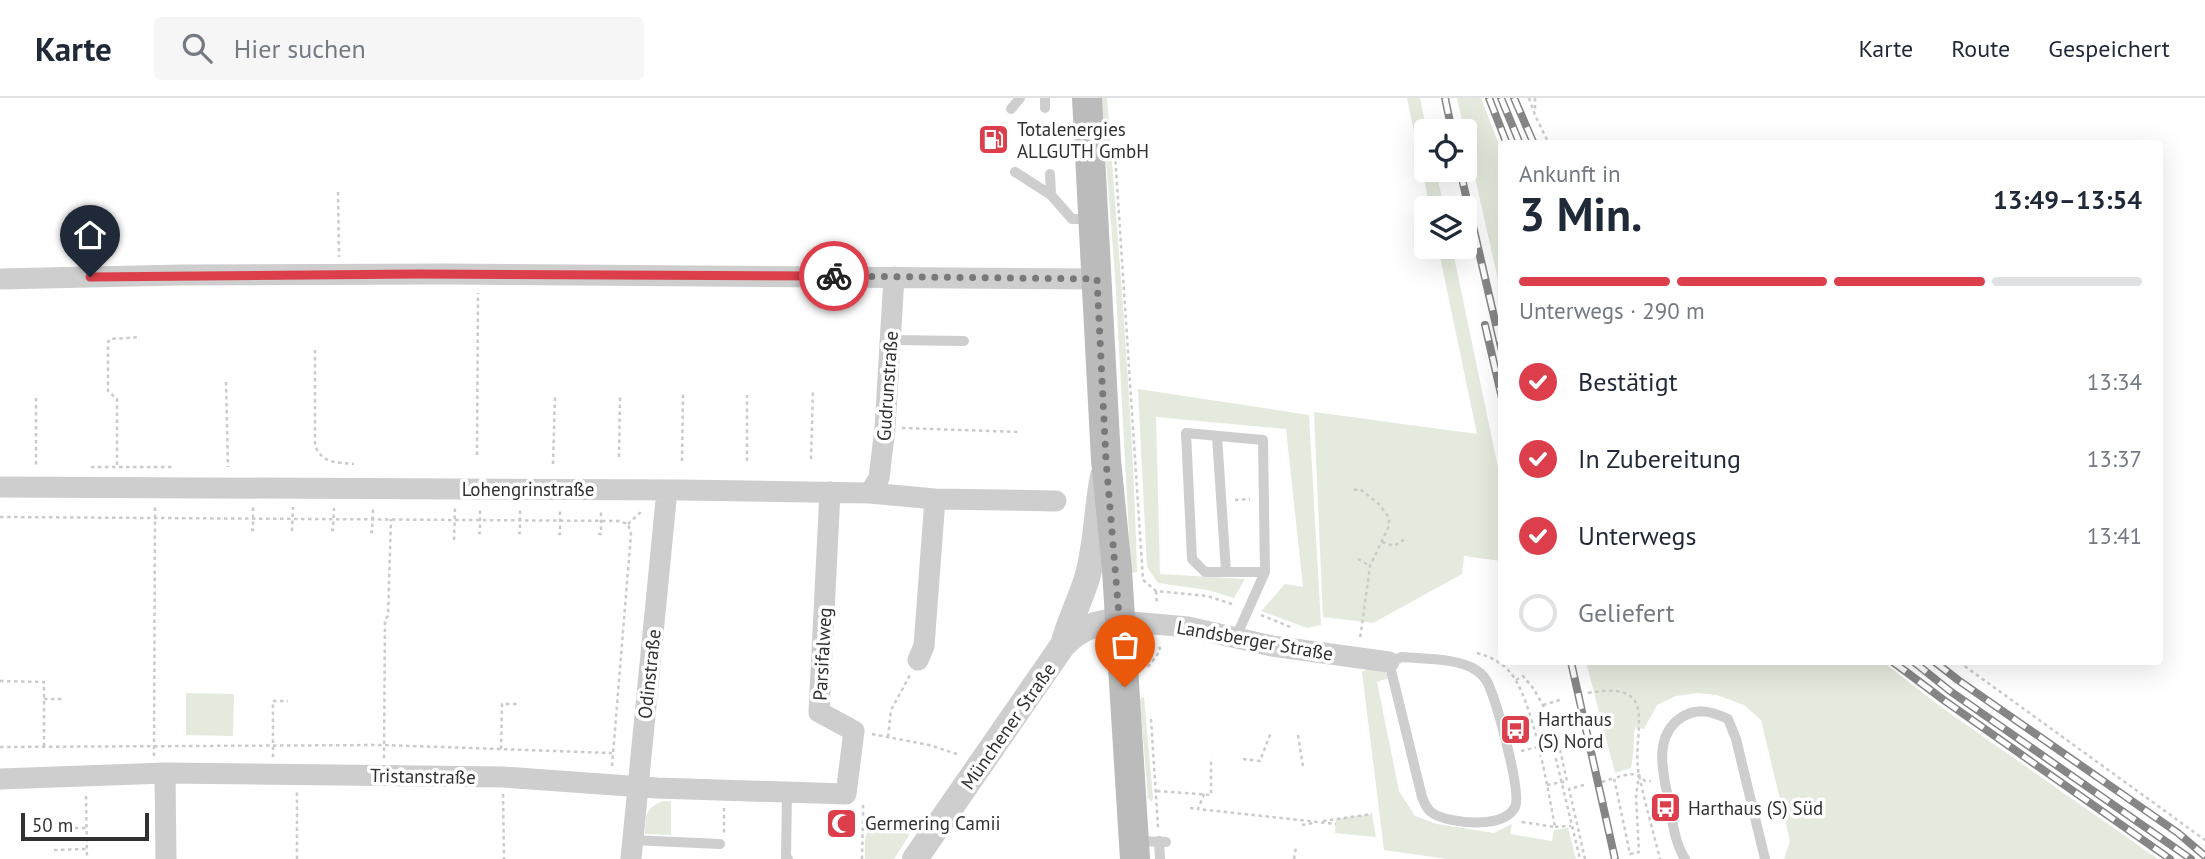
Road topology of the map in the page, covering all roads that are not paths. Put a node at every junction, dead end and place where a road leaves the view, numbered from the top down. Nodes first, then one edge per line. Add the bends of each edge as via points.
1 (1020, 98) edge
2 (1087, 98) edge
3 (1011, 108) dead end
4 (1015, 172) dead end
5 (1050, 174) dead end
6 (1051, 195) junction
7 (1093, 220) junction
8 (894, 277) junction
9 (0, 279) edge
10 (1097, 279) junction
11 (892, 340) junction
12 (964, 341) dead end
13 (1217, 436) junction
14 (1106, 460) junction
15 (0, 487) edge
16 (667, 490) junction
17 (830, 492) junction
18 (870, 493) junction
19 (934, 499) junction
20 (1056, 501) dead end
21 (1226, 572) junction
22 (1265, 572) junction
23 (1120, 621) junction
24 (1236, 637) junction
25 (1063, 645) junction
26 (919, 660) road end
27 (1389, 662) junction
28 (159, 773) junction
29 (0, 779) edge
30 (637, 786) junction
31 (787, 792) junction
32 (846, 794) joint
33 (722, 844) road end
34 (1148, 846) edge
35 (632, 850) edge
36 (166, 859) edge
37 (788, 859) edge
38 (915, 859) edge
39 (1160, 859) edge
40 (1685, 859) edge
41 (1765, 859) edge

1 - 3 lane
2 - 7 main road
4 - 6 lane
5 - 6 lane
6 - 7 lane via 1072,219
7 - 10 main road
8 - 9 street via 340,274
8 - 10 street
8 - 11 street, Gudrunstraße
10 - 14 main road
11 - 12 lane
11 - 18 street, Gudrunstraße via 879,478
13 - 21 lane
13 - 21 lane via 1186,433 1192,559 1205,572
13 - 22 lane via 1263,440
14 - 23 main road
14 - 25 street via 1087,579
15 - 16 street, Lohengrinstraße
16 - 17 street, Lohengrinstraße
16 - 30 street, Odinstraße
17 - 18 street, Lohengrinstraße
17 - 32 street, Parsifalweg via 819,712 854,731
18 - 19 street, Lohengrinstraße
19 - 20 street, Lohengrinstraße
19 - 26 street via 928,604
21 - 22 lane
22 - 24 lane
23 - 24 street, Landsberger Straße
23 - 25 street, Münchener Straße via 1090,625
23 - 34 main road
24 - 27 street, Landsberger Straße
25 - 38 street, Münchener Straße
27 - 27 lane via 1402,657 1467,665 1489,685 1516,794 1515,807 1503,819 1488,823 1449,819 1427,809
28 - 29 street, Tristanstraße
28 - 30 street, Tristanstraße via 503,777
28 - 36 street
30 - 31 street, Tristanstraße
30 - 35 street, Odinstraße
31 - 32 street, Tristanstraße
31 - 37 lane
33 - 35 lane
34 - 39 lane
40 - 41 lane via 1678,847 1662,765 1664,739 1673,723 1687,714 1709,710 1728,719 1736,739

